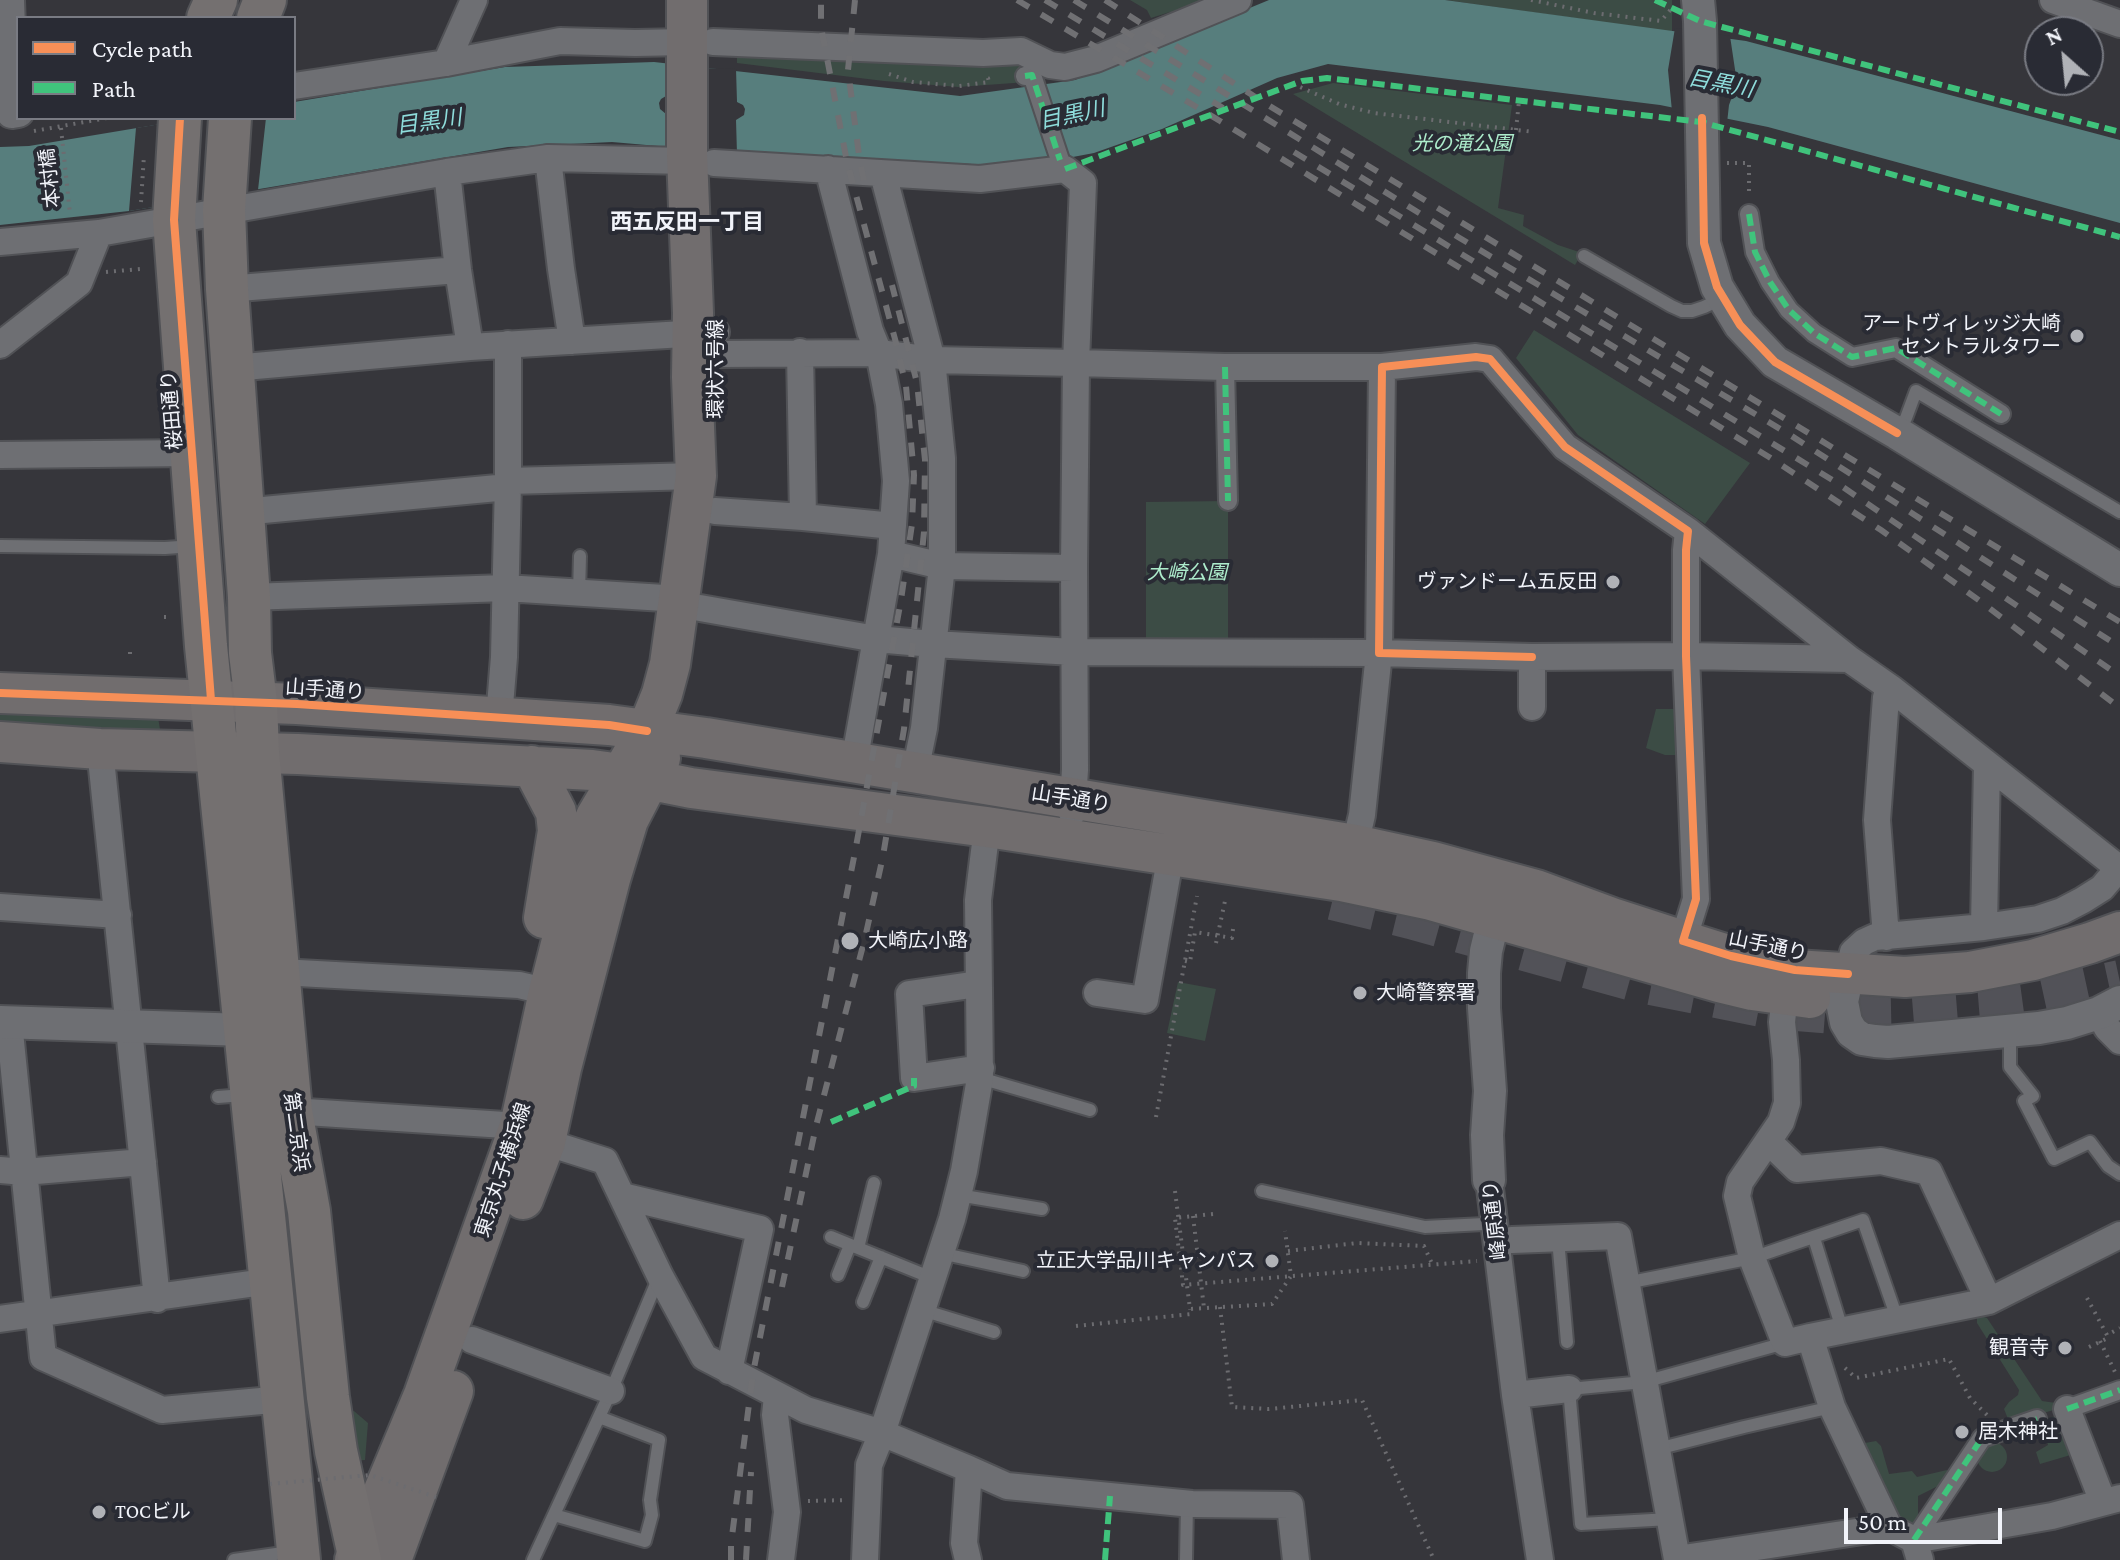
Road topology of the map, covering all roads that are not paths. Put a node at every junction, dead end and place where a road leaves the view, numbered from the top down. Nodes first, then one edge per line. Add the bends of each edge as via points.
1 (8, 0) edge
2 (473, 0) edge
3 (687, 0) edge
4 (713, 0) edge
5 (1238, 0) edge
6 (2053, 0) edge
7 (1690, 13) edge
8 (2120, 24) edge
9 (4, 35) edge
10 (700, 48) junction
11 (446, 63) junction
12 (1025, 76) dead end
13 (296, 86) edge
14 (14, 119) edge
15 (180, 120) edge
16 (230, 120) edge
17 (548, 158) junction
18 (700, 159) junction
19 (1060, 160) dead end
20 (828, 169) junction
21 (447, 172) junction
22 (883, 174) junction
23 (224, 210) junction
24 (1749, 214) road end
25 (157, 216) junction
26 (99, 233) junction
27 (0, 242) edge
28 (1584, 256) dead end
29 (458, 270) junction
30 (227, 289) junction
31 (1723, 298) junction
32 (708, 340) junction
33 (572, 341) junction
34 (508, 344) junction
35 (0, 345) edge
36 (470, 347) junction
37 (800, 352) junction
38 (879, 353) junction
39 (932, 360) junction
40 (1076, 363) junction
41 (1225, 367) junction
42 (1382, 367) junction
43 (233, 368) junction
44 (2001, 414) dead end
45 (1897, 433) junction
46 (192, 453) junction
47 (0, 455) edge
48 (696, 476) junction
49 (508, 484) junction
50 (1228, 501) dead end
51 (715, 511) junction
52 (242, 512) junction
53 (2120, 512) edge
54 (803, 517) junction
55 (893, 526) junction
56 (1688, 531) junction
57 (199, 545) junction
58 (0, 546) edge
59 (891, 554) junction
60 (580, 556) dead end
61 (942, 566) junction
62 (1074, 568) junction
63 (2120, 570) edge
64 (505, 588) junction
65 (579, 594) junction
66 (249, 597) junction
67 (690, 604) junction
68 (876, 639) junction
69 (933, 644) junction
70 (1074, 652) junction
71 (1379, 653) junction
72 (1686, 656) junction
73 (1532, 657) junction
74 (1849, 659) junction
75 (1892, 689) junction
76 (0, 693) edge
77 (211, 700) junction
78 (256, 702) junction
79 (1532, 707) dead end
80 (499, 718) junction
81 (660, 732) junction
82 (0, 742) edge
83 (100, 749) junction
84 (215, 751) junction
85 (258, 752) junction
86 (854, 763) junction
87 (1987, 764) junction
88 (532, 766) junction
89 (915, 772) junction
90 (635, 776) junction
91 (1074, 800) junction
92 (987, 827) junction
93 (1068, 839) junction
94 (1355, 845) junction
95 (1171, 854) junction
96 (2120, 868) edge
97 (1498, 898) junction
98 (0, 907) edge
99 (118, 915) junction
100 (1984, 927) junction
101 (2120, 932) edge
102 (1886, 937) junction
103 (1683, 941) junction
104 (2120, 958) edge
105 (280, 972) junction
106 (978, 984) junction
107 (1972, 984) junction
108 (1845, 988) junction
109 (549, 992) junction
110 (1097, 993) dead end
111 (1785, 995) junction
112 (2109, 1007) edge
113 (4, 1022) edge
114 (130, 1026) junction
115 (245, 1030) junction
116 (2010, 1032) junction
117 (2120, 1041) edge
118 (980, 1073) junction
119 (1090, 1110) dead end
120 (291, 1111) junction
121 (532, 1134) junction
122 (1768, 1141) junction
123 (143, 1162) junction
124 (12, 1171) edge
125 (2120, 1174) edge
126 (1489, 1180) joint
127 (874, 1183) dead end
128 (1262, 1191) dead end
129 (958, 1195) junction
130 (622, 1196) junction
131 (1042, 1209) dead end
132 (1504, 1233) junction
133 (2120, 1235) edge
134 (831, 1237) dead end
135 (1814, 1238) junction
136 (1558, 1239) junction
137 (854, 1246) junction
138 (881, 1257) junction
139 (1752, 1258) junction
140 (936, 1265) junction
141 (1023, 1271) dead end
142 (838, 1275) dead end
143 (660, 1276) junction
144 (271, 1281) junction
145 (1626, 1283) junction
146 (157, 1299) junction
147 (1989, 1301) junction
148 (863, 1302) dead end
149 (922, 1310) junction
150 (38, 1313) junction
151 (1897, 1318) junction
152 (0, 1319) edge
153 (1842, 1329) junction
154 (994, 1332) dead end
155 (472, 1340) junction
156 (1798, 1340) junction
157 (1567, 1342) dead end
158 (729, 1371) junction
159 (1644, 1382) junction
160 (1569, 1389) junction
161 (2120, 1390) edge
162 (611, 1391) junction
163 (1515, 1395) junction
164 (777, 1396) junction
165 (328, 1397) junction
166 (283, 1399) junction
167 (1832, 1407) junction
168 (2067, 1409) joint
169 (599, 1417) junction
170 (2037, 1419) dead end
171 (882, 1433) junction
172 (1657, 1449) junction
173 (393, 1467) junction
174 (969, 1469) junction
175 (2112, 1500) edge
176 (1187, 1503) junction
177 (554, 1515) junction
178 (1670, 1519) junction
179 (1889, 1527) junction
180 (1917, 1550) edge
181 (298, 1556) edge
182 (366, 1558) edge
183 (234, 1560) edge
184 (533, 1560) edge
185 (781, 1560) edge
186 (865, 1560) edge
187 (968, 1560) edge
188 (1186, 1560) edge
189 (1296, 1560) edge
190 (1540, 1560) edge

1 - 9 street
2 - 11 street
3 - 10 main road, 環状六号線
4 - 10 main road, 環状六号線
5 - 10 street via 1065,67 1021,51
6 - 8 street
7 - 31 street via 1702,118 1704,243
9 - 14 street
10 - 11 street via 560,41
10 - 18 main road, 環状六号線
11 - 13 street
12 - 19 street via 1032,75
15 - 25 highway, 桜田通り
16 - 23 highway
17 - 18 street
17 - 21 street
17 - 33 street
18 - 20 street
18 - 32 main road, 環状六号線
20 - 22 street
20 - 38 street
21 - 23 street
21 - 29 street
22 - 39 street
22 - 40 street via 980,179 1065,169 1083,183
23 - 25 street
23 - 30 highway
24 - 44 street via 1755,252 1770,282 1814,333 1852,357 1896,348
25 - 26 street
25 - 46 highway, 桜田通り
26 - 27 street
26 - 35 street via 79,283
28 - 31 lane via 1682,311
29 - 30 street
29 - 36 street
30 - 43 highway
31 - 45 street via 1775,362
32 - 33 street
32 - 37 street
32 - 48 main road, 環状六号線
32 - 51 main road, 環状六号線
33 - 34 street
34 - 36 street
34 - 49 street
36 - 43 street
37 - 38 street
37 - 54 street
38 - 39 street
38 - 55 street via 893,443
39 - 40 street
39 - 61 street via 942,458
40 - 41 street
40 - 62 street
41 - 42 street
41 - 50 street
42 - 56 street via 1490,359 1565,447
42 - 71 street
43 - 52 highway
45 - 53 lane via 1916,391
45 - 63 street
46 - 47 street
46 - 57 highway, 桜田通り
48 - 49 street
48 - 67 main road, 環状六号線
49 - 52 street
49 - 64 street
51 - 54 street
51 - 67 main road, 環状六号線
52 - 66 highway
54 - 55 street
55 - 59 street
56 - 72 street
56 - 74 street
57 - 58 lane
57 - 77 highway, 桜田通り
59 - 61 street
59 - 68 street
60 - 65 lane
61 - 62 street
61 - 69 street
62 - 70 street
64 - 65 street
64 - 66 street
64 - 80 street
65 - 67 street
66 - 78 highway
67 - 68 street
67 - 81 main road, 環状六号線 via 686,696
68 - 69 street
68 - 86 street
69 - 70 street
69 - 89 street
70 - 71 street
70 - 91 street
71 - 73 street
71 - 94 street
72 - 73 street
72 - 74 street
72 - 103 street via 1696,899
73 - 79 street
74 - 75 street
75 - 87 street
75 - 102 street via 1886,697 1877,820
76 - 77 main road, 山手通り
77 - 78 main road, 山手通り
77 - 84 highway, 桜田通り
78 - 80 main road, 山手通り
78 - 85 highway, 第二京浜
80 - 81 main road, 山手通り
81 - 86 main road, 山手通り
81 - 90 main road, 東京丸子横浜線
82 - 83 main road, 山手通り
83 - 84 main road, 山手通り
83 - 99 street
84 - 85 main road, 山手通り
84 - 115 highway, 第二京浜
85 - 88 main road, 山手通り
85 - 105 highway, 第二京浜
86 - 89 main road, 山手通り
87 - 96 street
87 - 100 street
88 - 90 main road, 山手通り
88 - 109 main road via 556,812 558,831 535,974
89 - 91 main road, 山手通り
90 - 92 main road, 山手通り
90 - 109 main road, 東京丸子横浜線 via 596,817 589,833
90 - 121 main road, 東京丸子横浜線 via 628,820 561,1068
91 - 93 street
91 - 94 main road, 山手通り
92 - 93 main road, 山手通り
92 - 106 street via 978,900
93 - 95 main road, 山手通り
94 - 97 main road, 山手通り via 1433,862
95 - 97 main road, 山手通り via 1395,891
95 - 110 street via 1145,1000
96 - 100 street via 2102,888 2062,911
97 - 103 main road, 山手通り
97 - 111 main road, 山手通り via 1719,982
97 - 126 street, 峰原通り via 1484,973
98 - 99 street
99 - 114 street
100 - 102 street
101 - 107 main road, 山手通り
102 - 108 street via 1864,942 1853,952
103 - 108 main road, 山手通り
104 - 107 main road, 山手通り via 2064,977
105 - 109 street via 519,985
105 - 120 highway, 第二京浜
106 - 118 street
106 - 118 street via 909,994 914,1078
107 - 108 main road, 山手通り via 1936,1002
108 - 111 main road, 山手通り
108 - 116 street via 1846,1022 1862,1039 1888,1042
109 - 121 main road, 東京丸子横浜線
111 - 122 street via 1787,1103
112 - 116 street via 2067,1023
112 - 117 street via 2107,1028
113 - 114 street
113 - 124 street
114 - 115 street
114 - 123 street
115 - 144 highway, 第二京浜 via 235,1096
116 - 125 lane via 2010,1067 2033,1096 2024,1101 2054,1159 2090,1142
118 - 119 lane
118 - 129 street
120 - 121 street via 501,1124
120 - 165 highway, 第二京浜 via 309,1211
121 - 130 street via 605,1161
121 - 155 main road, 東京丸子横浜線
121 - 173 main road, 東京丸子横浜線
122 - 139 street via 1740,1182 1737,1196
122 - 147 street via 1797,1169 1881,1161 1929,1172
123 - 124 street
123 - 146 street
124 - 150 street
126 - 132 street, 峰原通り
127 - 137 lane
128 - 132 lane via 1425,1227 1484,1224
129 - 131 lane
129 - 140 street
130 - 143 street
130 - 158 street via 760,1229
132 - 136 street
132 - 163 street, 峰原通り
133 - 147 street
134 - 137 lane
135 - 139 lane
135 - 151 lane via 1863,1220
135 - 153 lane
136 - 145 street via 1618,1236
136 - 157 lane
137 - 138 lane
137 - 142 lane
138 - 140 lane
138 - 148 lane
139 - 145 lane
139 - 156 street
140 - 141 lane
140 - 149 street
143 - 158 street via 704,1357
143 - 162 lane
144 - 146 street
144 - 166 highway, 第二京浜
145 - 159 street
146 - 150 street
147 - 151 street
149 - 154 lane
149 - 171 street
150 - 152 street
150 - 166 street via 43,1357 162,1410
151 - 153 street
153 - 156 street
155 - 162 street
155 - 182 main road, 東京丸子横浜線
156 - 159 lane
156 - 167 street
158 - 164 street
159 - 160 lane
159 - 172 street
160 - 163 street
160 - 178 lane via 1581,1524
161 - 168 street
162 - 169 lane
163 - 190 street, 峰原通り
164 - 171 street
164 - 185 street via 787,1512
165 - 173 main road via 340,1450 354,1482 371,1486
165 - 182 highway, 第二京浜 via 336,1451
166 - 181 highway, 第二京浜
167 - 172 lane
167 - 179 street
168 - 175 street
169 - 177 lane
169 - 177 lane via 659,1440 645,1541
170 - 180 street via 1982,1438
171 - 174 street
171 - 186 street via 869,1465
172 - 178 street
173 - 182 main road, 東京丸子横浜線
174 - 176 street via 1007,1486
174 - 187 street via 964,1543
175 - 180 street
176 - 188 lane
176 - 189 street via 1290,1505
177 - 184 lane
178 - 179 street via 1677,1559 1796,1546
179 - 180 street
181 - 183 lane

